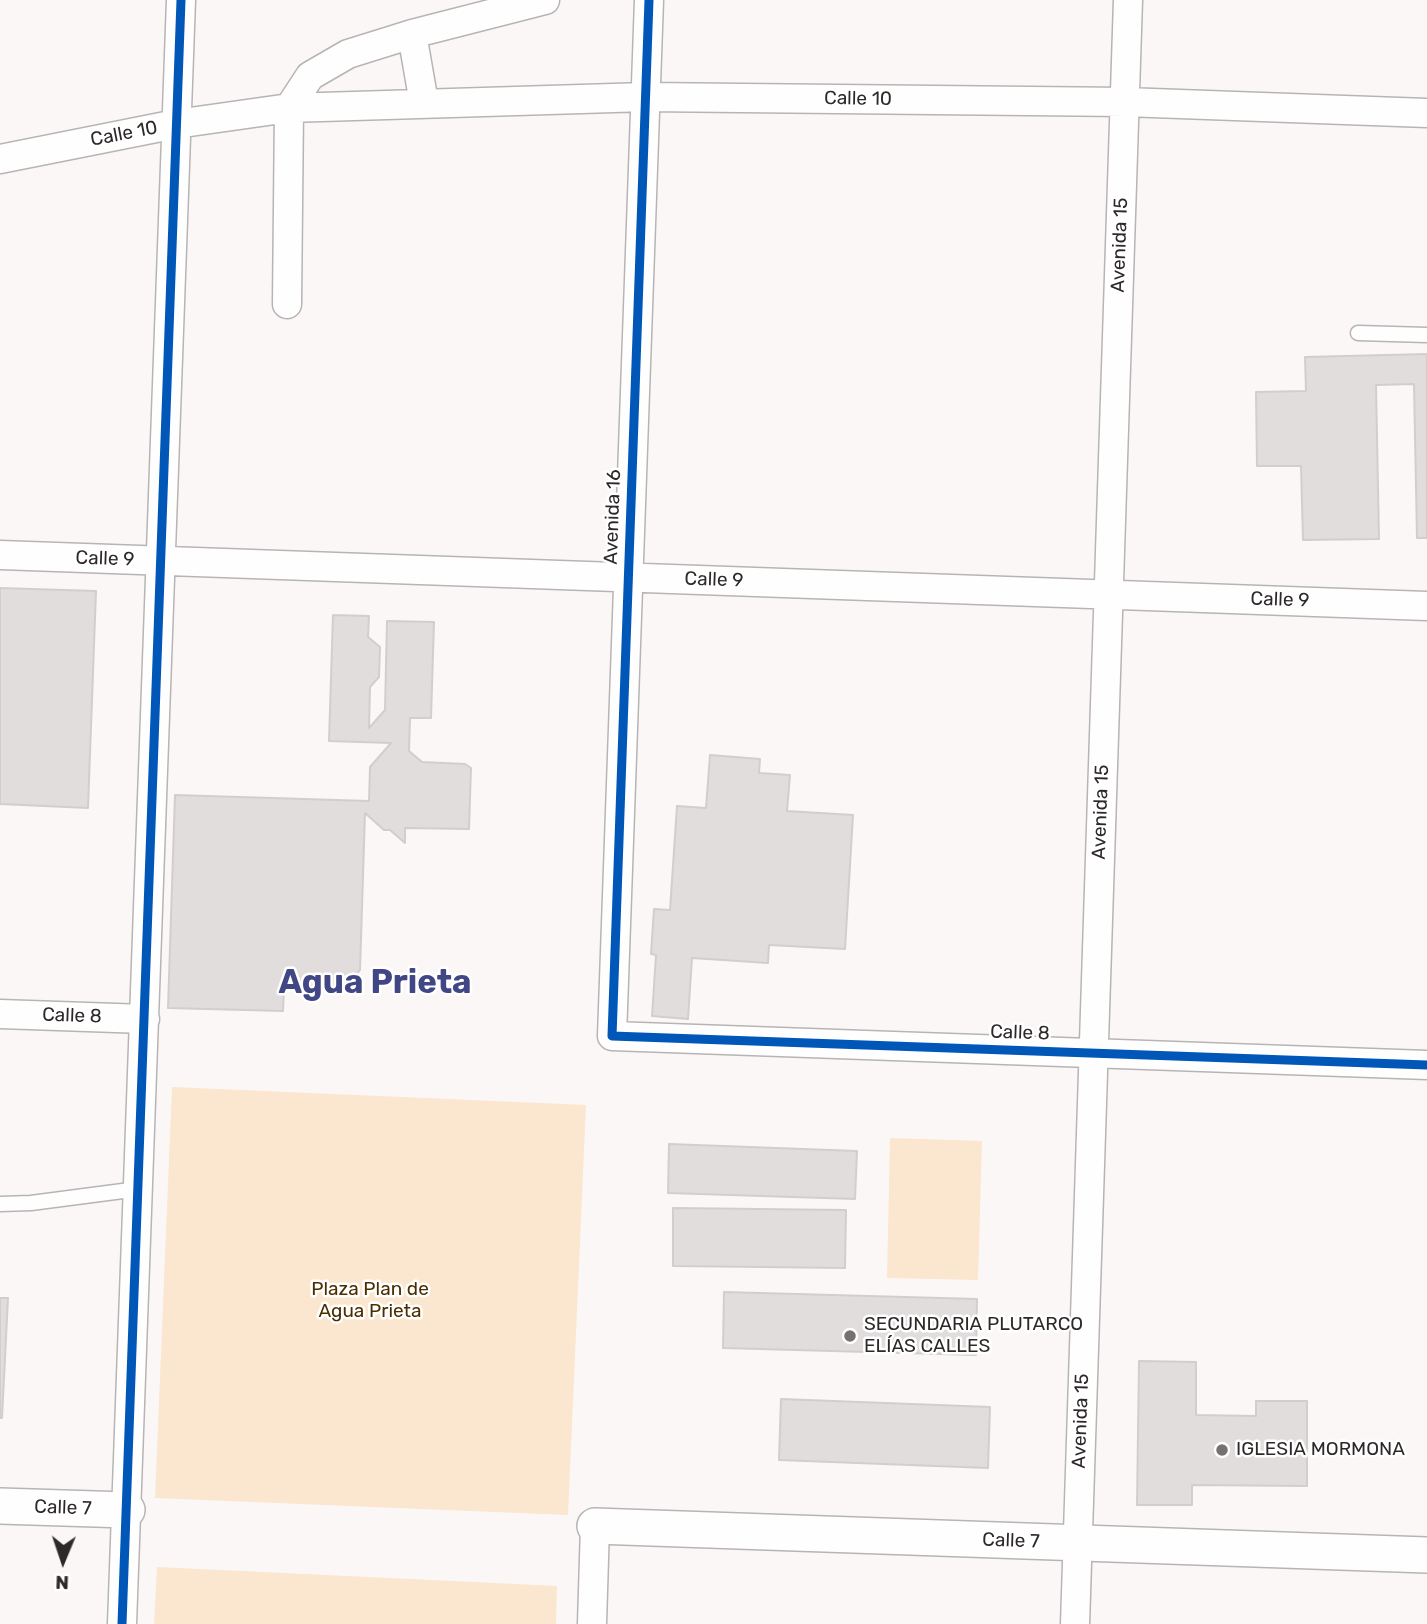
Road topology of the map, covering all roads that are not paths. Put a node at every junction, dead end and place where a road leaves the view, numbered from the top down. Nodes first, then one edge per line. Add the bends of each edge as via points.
1 (181, 0) edge
2 (545, 0) edge
3 (649, 0) edge
4 (1128, 0) edge
5 (412, 34) junction
6 (646, 97) junction
7 (1125, 102) junction
8 (424, 103) junction
9 (289, 108) junction
10 (1427, 113) edge
11 (176, 124) junction
12 (0, 159) edge
13 (287, 304) dead end
14 (1358, 333) dead end
15 (1427, 335) edge
16 (0, 555) edge
17 (161, 561) junction
18 (628, 577) junction
19 (1108, 594) junction
20 (1427, 606) edge
21 (0, 1013) edge
22 (145, 1019) junction
23 (612, 1036) joint
24 (1094, 1053) junction
25 (1427, 1065) edge
26 (138, 1189) junction
27 (0, 1204) edge
28 (0, 1506) edge
29 (127, 1510) junction
30 (595, 1526) joint
31 (1077, 1543) junction
32 (1427, 1555) edge
33 (122, 1624) edge
34 (593, 1624) edge
35 (1075, 1624) edge

1 - 11 street
2 - 5 street
3 - 6 street, Avenida 16
4 - 7 street, Avenida 15
5 - 8 street
5 - 9 street via 348,54 310,76
6 - 7 street, Calle 10
6 - 8 street, Calle 10
6 - 18 street, Avenida 16
7 - 10 street, Calle 10
7 - 19 street, Avenida 15
8 - 9 street, Calle 10
9 - 11 street, Calle 10
9 - 13 street
11 - 12 street, Calle 10
11 - 17 street
14 - 15 lane
16 - 17 street, Calle 9
17 - 18 street, Calle 9
17 - 22 street
18 - 19 street, Calle 9
18 - 23 street, Avenida 16
19 - 20 street, Calle 9
19 - 24 street, Avenida 15
21 - 22 street, Calle 8
22 - 26 street
23 - 24 street, Calle 8
24 - 25 street, Calle 8
24 - 31 street, Avenida 15
26 - 27 lane
26 - 29 street
28 - 29 street, Calle 7
29 - 33 street
30 - 31 street, Calle 7
30 - 34 street
31 - 32 street, Calle 7
31 - 35 street, Avenida 15

